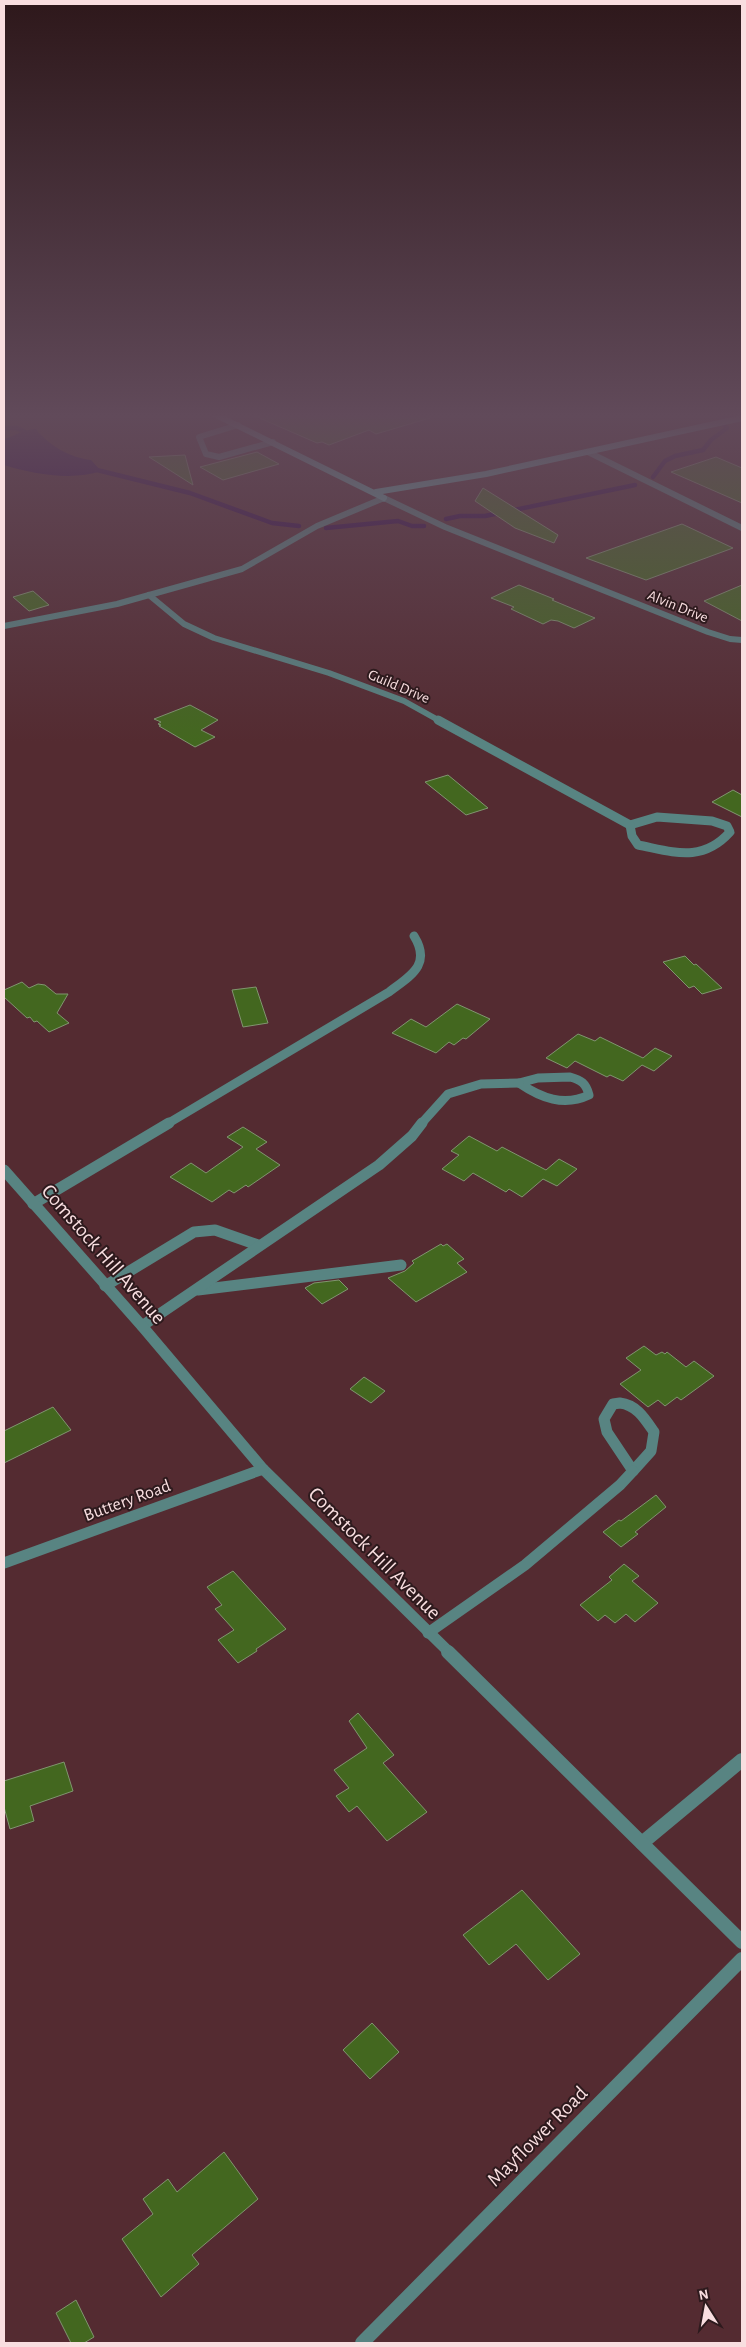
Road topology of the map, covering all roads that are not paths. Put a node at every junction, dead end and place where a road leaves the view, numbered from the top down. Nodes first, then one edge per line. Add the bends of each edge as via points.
1 (325, 523) edge
2 (436, 523) edge
3 (149, 596) junction
4 (4, 626) edge
5 (742, 640) edge
6 (630, 825) junction
7 (414, 936) dead end
8 (519, 1083) junction
9 (4, 1170) edge
10 (33, 1204) junction
11 (258, 1245) junction
12 (401, 1265) dead end
13 (105, 1286) junction
14 (197, 1290) junction
15 (142, 1326) junction
16 (263, 1470) junction
17 (633, 1471) junction
18 (4, 1563) edge
19 (428, 1633) junction
20 (742, 1760) edge
21 (642, 1843) junction
22 (742, 1942) edge
23 (742, 1959) edge
24 (362, 2343) edge

1 - 3 street via 242,569
2 - 5 street, Alvin Drive via 708,632
3 - 4 street
3 - 6 street, Guild Drive via 184,624 214,638 329,673 404,701
6 - 6 street via 657,817 684,818 712,821 727,826 730,832 718,845 701,851 680,852 638,844
7 - 10 street via 421,945 422,959 408,977 388,992
8 - 8 street via 538,1078 570,1077 580,1080 589,1095 579,1101 560,1102 532,1093
8 - 11 street via 480,1084 448,1094 412,1136 379,1165
9 - 10 street, Comstock Hill Avenue
10 - 13 street, Comstock Hill Avenue
11 - 13 street via 215,1230 194,1232
11 - 14 street
12 - 14 street
13 - 15 street, Comstock Hill Avenue
14 - 15 street
15 - 16 street, Comstock Hill Avenue
16 - 18 street, Buttery Road
16 - 19 street, Comstock Hill Avenue
17 - 17 street via 651,1451 654,1432 640,1412 630,1404 620,1402 613,1404 604,1419 607,1432
17 - 19 street via 525,1564
19 - 21 street, Comstock Hill Avenue
20 - 21 street
21 - 22 street, Comstock Hill Avenue
23 - 24 street, Mayflower Road

